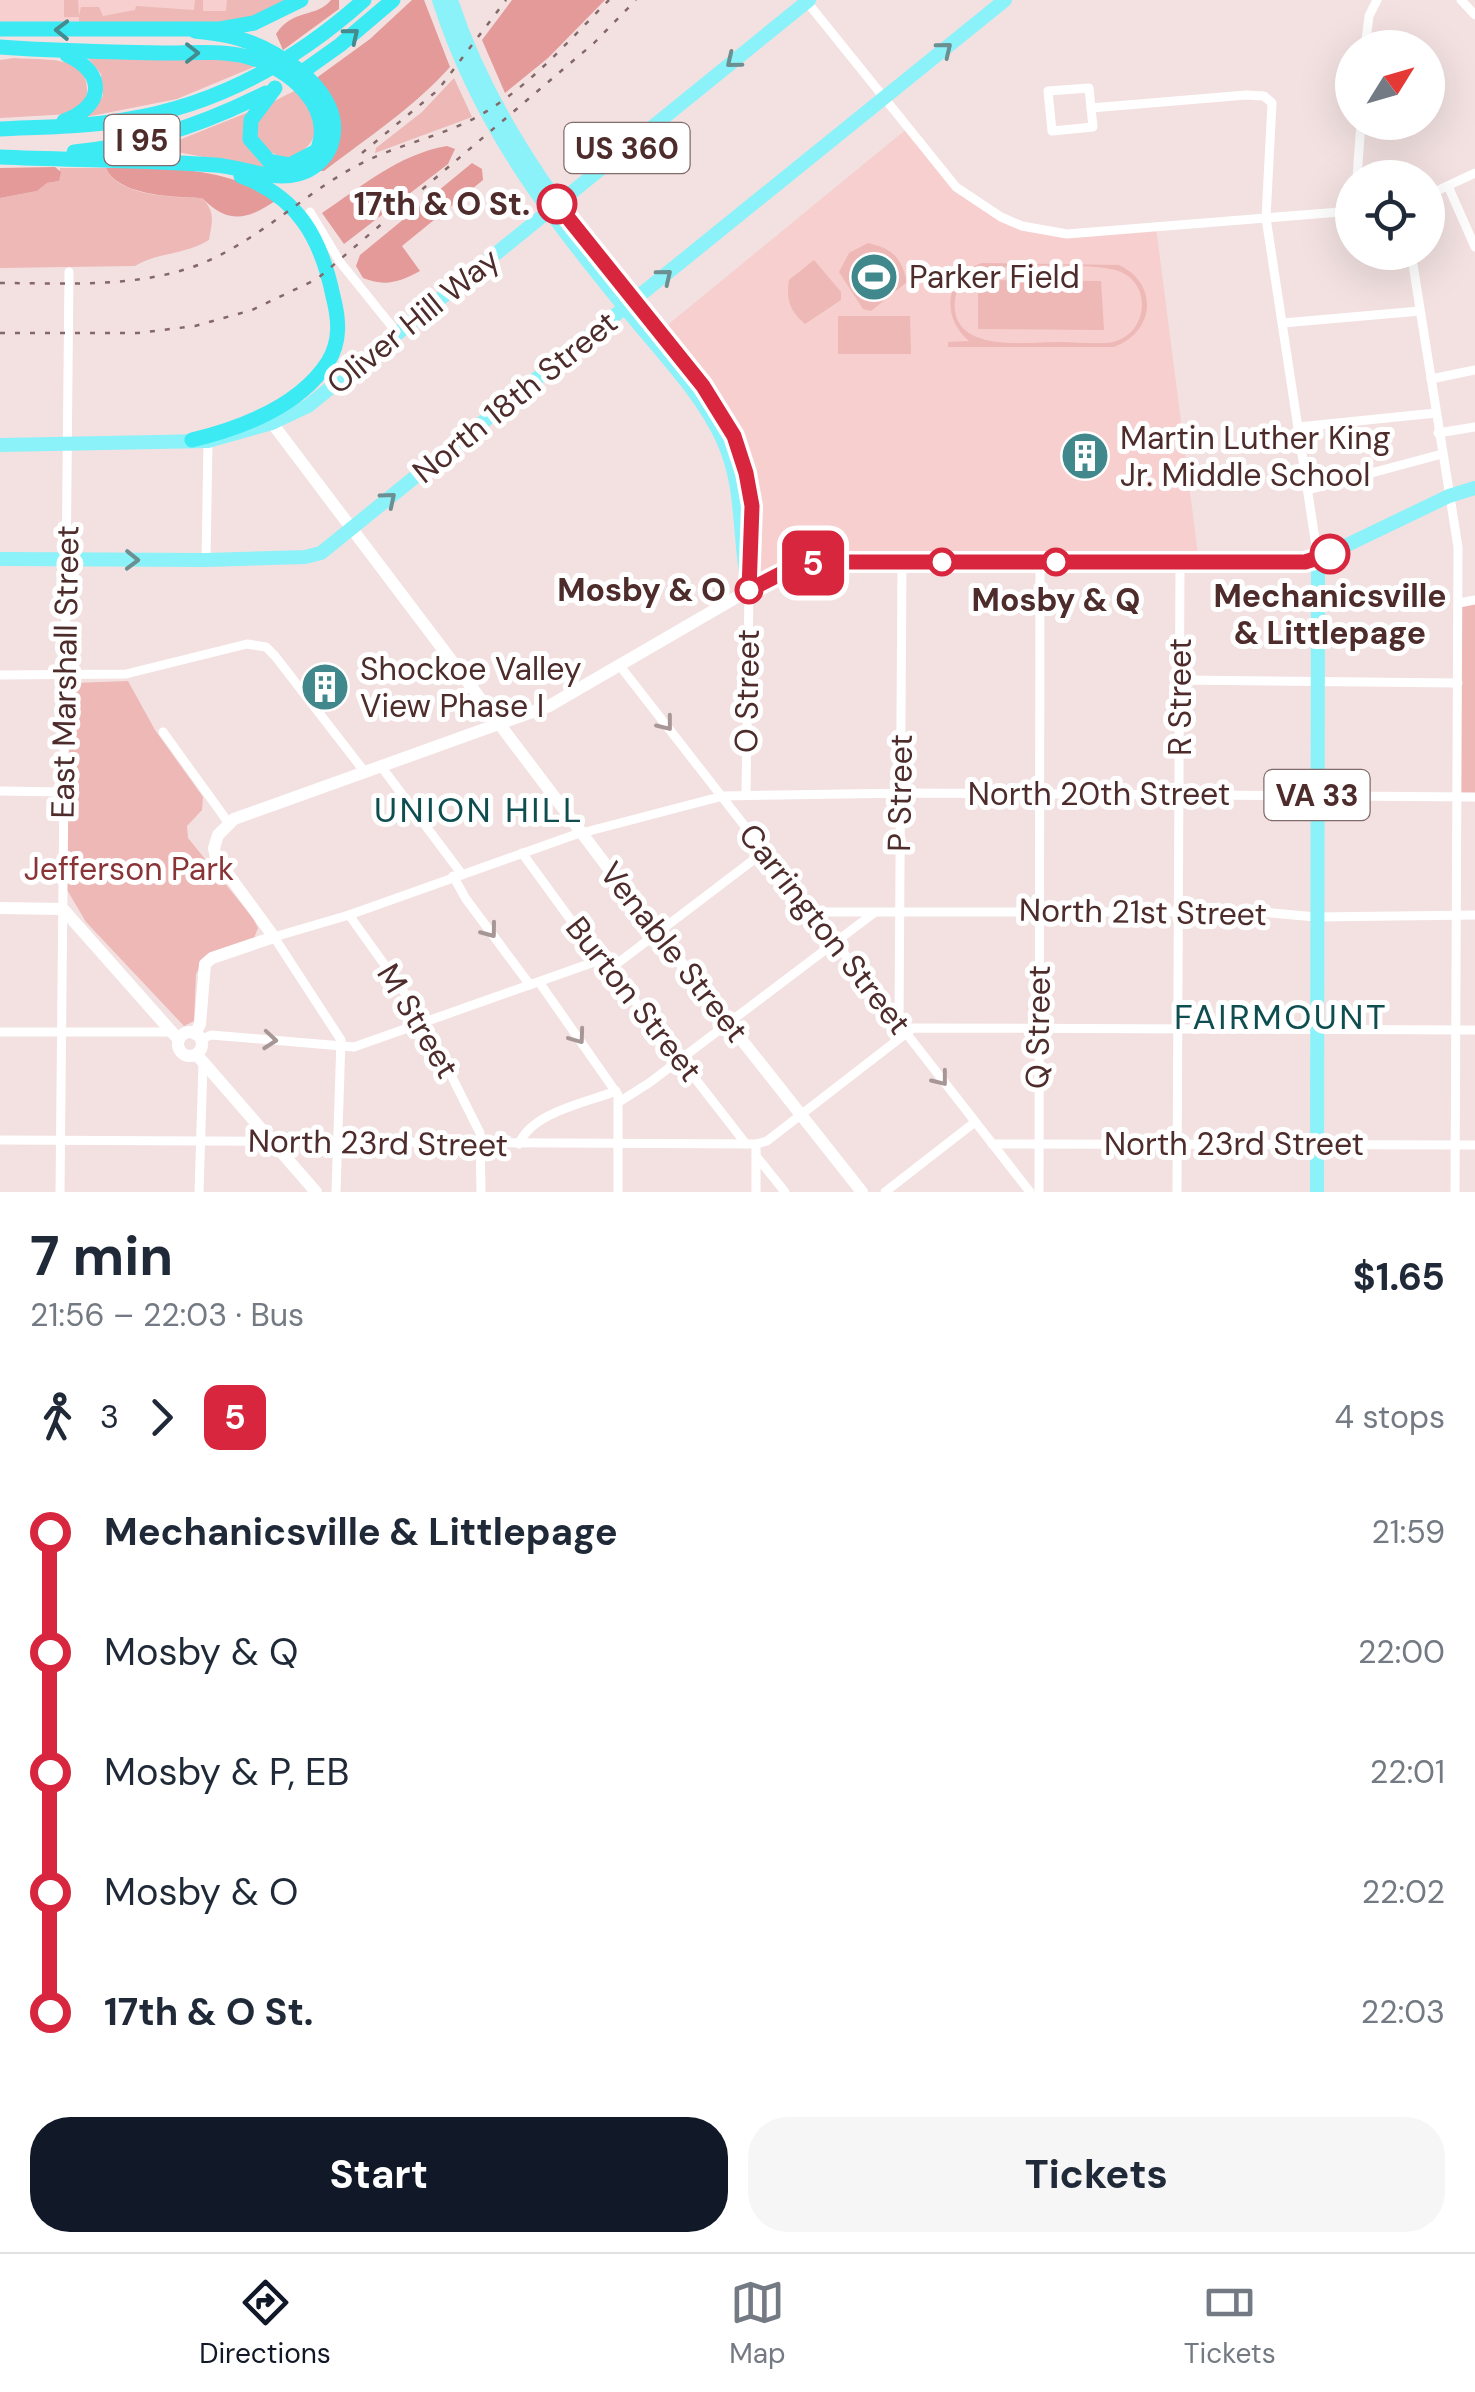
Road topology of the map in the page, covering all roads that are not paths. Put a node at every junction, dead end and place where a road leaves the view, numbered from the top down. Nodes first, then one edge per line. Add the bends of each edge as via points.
1 (300, 0) edge
2 (364, 0) edge
3 (392, 0) edge
4 (439, 0) edge
5 (451, 0) edge
6 (1005, 0) edge
7 (1377, 0) edge
8 (1462, 0) edge
9 (808, 1) edge
10 (1475, 15) edge
11 (0, 29) edge
12 (1368, 30) edge
13 (194, 31) junction
14 (0, 51) edge
15 (64, 53) junction
16 (279, 86) junction
17 (885, 98) junction
18 (1091, 108) junction
19 (40, 127) junction
20 (0, 129) edge
21 (0, 156) edge
22 (193, 164) junction
23 (1475, 173) edge
24 (1448, 186) junction
25 (1445, 187) edge
26 (310, 212) dead end
27 (1335, 212) edge
28 (1266, 218) junction
29 (1475, 247) edge
30 (1414, 270) edge
31 (70, 272) dead end
32 (1420, 310) junction
33 (1283, 323) junction
34 (398, 334) junction
35 (1475, 370) edge
36 (1431, 379) junction
37 (1436, 413) junction
38 (272, 423) junction
39 (1475, 427) edge
40 (1298, 428) junction
41 (1438, 433) junction
42 (200, 440) junction
43 (68, 443) junction
44 (0, 445) edge
45 (1442, 454) junction
46 (743, 483) junction
47 (1475, 488) edge
48 (1308, 490) junction
49 (1450, 496) junction
50 (353, 529) junction
51 (0, 558) edge
52 (67, 559) junction
53 (1318, 559) junction
54 (206, 560) junction
55 (902, 562) junction
56 (1040, 562) junction
57 (1180, 563) junction
58 (749, 590) junction
59 (1475, 600) edge
60 (1458, 603) junction
61 (620, 666) junction
62 (0, 675) edge
63 (65, 677) junction
64 (1180, 680) junction
65 (1318, 680) junction
66 (1458, 683) junction
67 (502, 726) junction
68 (162, 732) dead end
69 (380, 765) junction
70 (364, 771) junction
71 (0, 792) edge
72 (64, 792) junction
73 (900, 793) junction
74 (746, 794) junction
75 (1040, 794) junction
76 (723, 796) junction
77 (1179, 796) junction
78 (1317, 796) junction
79 (1458, 797) junction
80 (1475, 798) edge
81 (228, 822) junction
82 (582, 833) junction
83 (765, 852) junction
84 (522, 853) junction
85 (457, 875) junction
86 (0, 908) edge
87 (63, 909) junction
88 (898, 910) junction
89 (876, 911) junction
90 (1040, 911) junction
91 (1178, 911) junction
92 (812, 912) junction
93 (348, 915) junction
94 (1455, 915) junction
95 (1475, 915) edge
96 (1316, 917) junction
97 (658, 934) junction
98 (274, 937) junction
99 (836, 943) junction
100 (600, 960) junction
101 (610, 969) junction
102 (535, 983) junction
103 (729, 1023) junction
104 (426, 1024) junction
105 (899, 1024) junction
106 (1038, 1027) junction
107 (1178, 1028) junction
108 (1317, 1030) junction
109 (1454, 1030) junction
110 (1475, 1030) edge
111 (0, 1032) edge
112 (62, 1032) junction
113 (906, 1033) junction
114 (175, 1035) junction
115 (198, 1037) junction
116 (342, 1047) junction
117 (200, 1059) junction
118 (680, 1060) junction
119 (618, 1096) junction
120 (801, 1115) junction
121 (975, 1122) junction
122 (0, 1140) edge
123 (61, 1140) junction
124 (200, 1141) junction
125 (271, 1141) junction
126 (339, 1142) junction
127 (1037, 1143) junction
128 (482, 1144) junction
129 (519, 1144) junction
130 (751, 1144) junction
131 (992, 1144) junction
132 (618, 1145) junction
133 (1178, 1145) junction
134 (1456, 1145) junction
135 (1475, 1145) edge
136 (1317, 1146) junction
137 (756, 1156) junction
138 (60, 1192) edge
139 (200, 1192) edge
140 (316, 1192) edge
141 (336, 1192) edge
142 (481, 1192) edge
143 (618, 1192) edge
144 (756, 1192) edge
145 (785, 1192) edge
146 (862, 1192) edge
147 (885, 1192) edge
148 (1030, 1192) edge
149 (1039, 1192) edge
150 (1177, 1192) edge
151 (1317, 1192) edge
152 (1455, 1192) edge

1 - 13 highway via 254,22
2 - 19 highway, I 95 via 292,56 203,100 158,114
16 -> 3 highway, I 95
4 - 46 main road via 476,95 516,165 710,416
5 - 46 main road via 521,152 714,399 739,448
17 -> 6 main road, North 18th Street
7 - 12 street
8 - 10 street
9 - 17 street
9 -> 34 main road, Oliver Hill Way / US 360
13 -> 11 highway
13 - 22 highway via 257,45 298,70 328,105 334,128 322,160 294,176
14 - 15 highway
15 -> 16 highway via 258,60 302,89 322,120 316,150 290,166 270,162 250,139 251,120
15 - 19 highway via 89,68 95,95 80,115
16 - 21 highway, I 95 via 198,123 121,145
17 - 28 street via 956,187 1022,226 1082,234
50 -> 17 main road, North 18th Street
18 - 18 street via 1089,88 1048,91 1052,131 1093,128
18 - 28 street via 1267,98 1274,110
19 - 20 highway, I 95
21 - 22 highway
22 - 42 highway via 253,180 292,206 314,234 327,267 338,324 328,361 302,388 255,421
23 - 24 street
24 - 25 street
24 - 29 street
26 - 34 street
27 - 28 street
28 - 33 street
30 - 32 street
31 - 43 street, East Marshall Street
32 - 33 street
32 - 36 street
33 - 40 street
34 - 38 main road, Oliver Hill Way / US 360 via 320,397
35 - 36 street
36 - 37 street
37 - 40 street
37 - 41 street
38 - 42 main road, Oliver Hill Way / US 360
38 - 50 street, Venable Street
39 - 41 street
40 - 48 street
41 - 45 street
42 - 43 main road, Oliver Hill Way / US 360
42 - 54 street
43 - 44 main road, Oliver Hill Way / US 360
43 - 52 street, East Marshall Street
45 - 48 street
45 - 49 street
46 - 58 main road via 753,520
47 - 49 main road
48 - 53 street
49 - 53 main road
49 - 60 street
50 - 54 main road, North 18th Street via 305,557
50 - 67 street, Venable Street
51 - 52 main road, North 18th Street
52 -> 54 main road, North 18th Street
52 - 63 street, East Marshall Street
53 - 57 main road
53 - 65 main road, VA 33
55 - 56 main road
55 - 58 main road via 813,564
55 - 73 street, P Street
56 - 57 main road
56 - 75 street, Q Street
57 - 64 street, R Street
58 - 61 street
58 - 74 street, O Street
59 - 60 street
60 - 66 street
61 - 67 street
61 -> 76 street, Carrington Street
62 - 63 street
63 - 70 street via 126,674 236,646 261,646 276,656
63 - 72 street, East Marshall Street
64 - 65 street
64 - 77 street, R Street
65 - 66 street
65 - 78 main road, VA 33
66 - 79 street
67 - 69 street
67 - 82 street, Venable Street
68 - 81 street
69 - 70 street
69 - 85 street
70 - 81 street
71 - 72 street
72 - 87 street, East Marshall Street
73 - 74 street, North 20th Street
73 - 75 street, North 20th Street
73 - 88 street, P Street
74 - 76 street, North 20th Street
75 - 77 street, North 20th Street
75 - 90 street, Q Street
76 - 82 street
76 - 83 street, Carrington Street
77 - 78 street, North 20th Street
77 - 91 street, R Street
78 - 79 street, North 20th Street
78 - 96 main road, VA 33
79 - 80 street, North 20th Street
79 - 94 street
81 - 98 street via 215,842 218,862
82 - 84 street
82 - 97 street, Venable Street
83 - 92 street, Carrington Street
83 - 97 street
84 - 85 street
84 - 100 street, Burton Street
85 - 93 street
85 -> 102 street via 466,899
86 - 87 street
87 - 112 street, East Marshall Street
87 - 114 street
88 - 89 street, North 21st Street
88 - 90 street, North 21st Street
88 - 105 street, P Street
89 - 92 street, North 21st Street
89 - 99 street
90 - 91 street, North 21st Street
90 - 106 street, Q Street
91 - 96 street, North 21st Street
91 - 107 street, R Street
92 - 99 street, Carrington Street
93 - 98 street
93 - 104 street, M Street
94 - 95 street, North 21st Street
94 - 96 street, North 21st Street
94 - 109 street
96 - 108 main road, VA 33
97 - 101 street
97 - 103 street, Venable Street
98 - 115 street via 204,964
98 - 116 street
99 - 103 street
99 - 105 street, Carrington Street
100 - 101 street, Burton Street
100 - 102 street
101 - 118 street, Burton Street
102 - 104 street
102 -> 119 street
103 - 118 street
103 - 120 street, Venable Street
104 - 116 street
104 - 128 street, M Street
105 - 113 street, Carrington Street
106 - 107 street
106 - 113 street via 923,1027
106 - 127 street, Q Street
107 - 108 street
107 - 133 street, R Street
108 - 109 street
108 - 136 main road, VA 33
109 - 110 street
109 - 134 street
111 - 112 street
112 - 114 street
112 - 123 street, East Marshall Street
113 - 120 street
113 -> 121 street, Carrington Street
114 - 115 street
114 - 117 street via 184,1054
115 -> 116 street
115 - 117 street
116 - 126 street
117 - 124 street
117 - 125 street
118 - 119 street
118 - 130 street, Burton Street
119 - 129 street via 536,1123
119 - 132 street
120 - 130 street
120 - 146 street, Venable Street
121 - 131 street, Carrington Street
121 - 147 street
122 - 123 street, North 23rd Street
123 - 124 street, North 23rd Street
123 - 138 street, East Marshall Street
124 - 125 street, North 23rd Street
124 - 139 street
125 - 126 street, North 23rd Street
125 - 140 street
126 - 128 street, North 23rd Street
126 - 141 street
127 - 131 street, North 23rd Street
127 - 133 street, North 23rd Street
127 - 149 street, Q Street
128 - 129 street, North 23rd Street
128 - 142 street, M Street
129 - 132 street, North 23rd Street
130 - 132 street, North 23rd Street
130 - 137 street
131 - 148 street, Carrington Street
132 - 143 street
133 - 136 street, North 23rd Street
133 - 150 street, R Street
134 - 135 street, North 23rd Street
134 - 136 street, North 23rd Street
134 - 152 street
136 - 151 main road, VA 33
137 - 144 street
137 - 145 street

